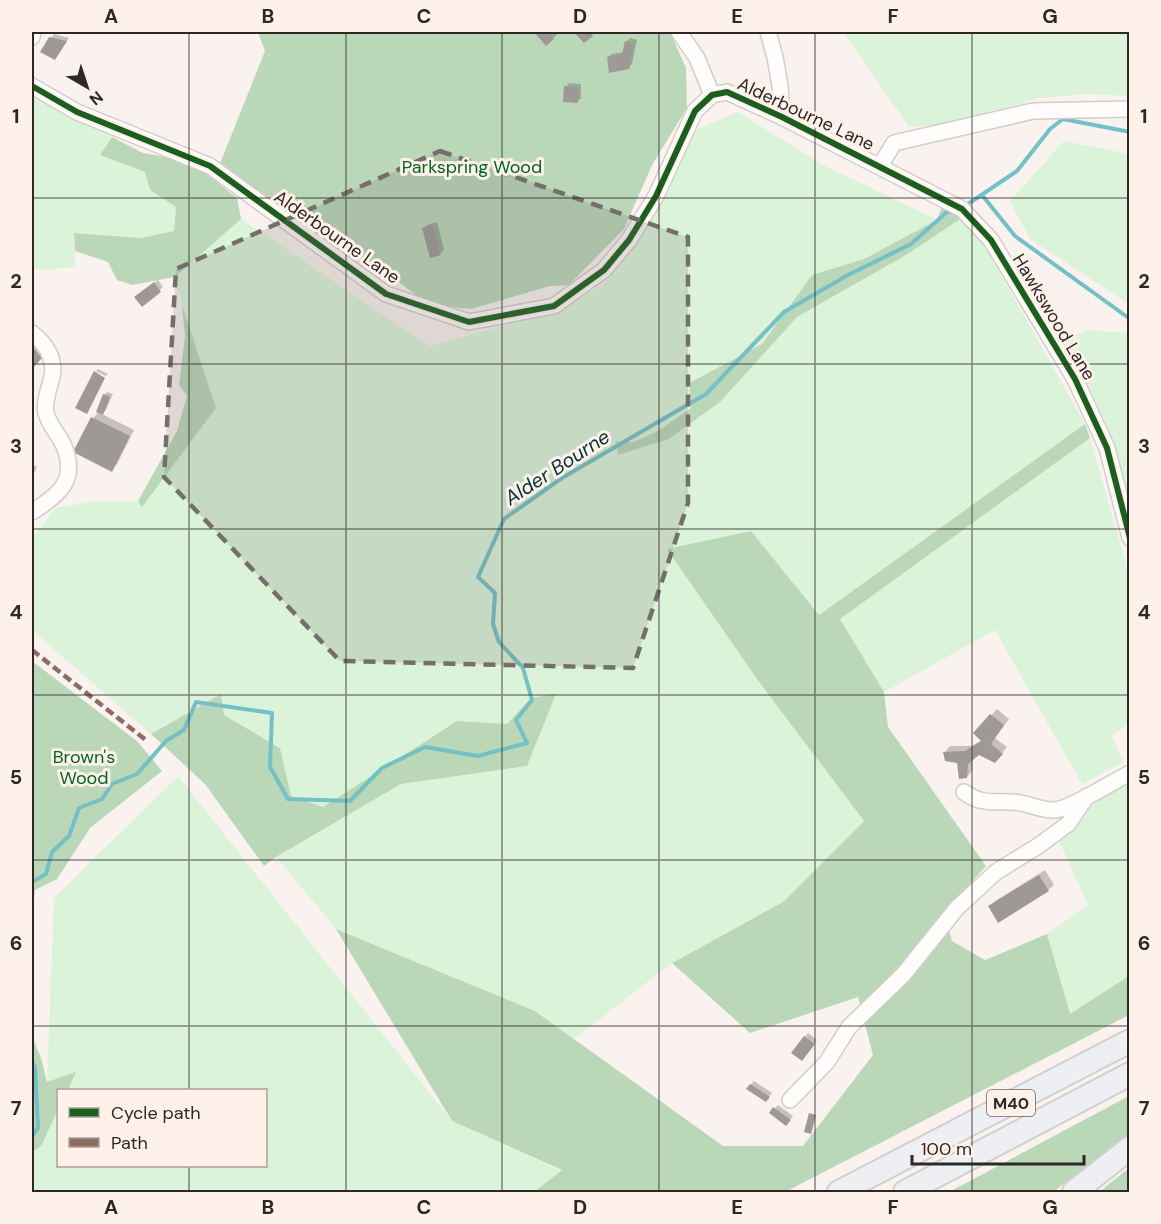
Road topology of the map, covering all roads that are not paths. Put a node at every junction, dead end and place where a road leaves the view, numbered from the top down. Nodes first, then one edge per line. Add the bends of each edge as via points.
1 (33, 32) edge
2 (679, 32) edge
3 (768, 32) edge
4 (32, 37) edge
5 (32, 87) edge
6 (712, 95) junction
7 (1130, 109) edge
8 (782, 117) junction
9 (880, 166) junction
10 (32, 333) edge
11 (32, 512) edge
12 (1130, 538) edge
13 (1130, 772) edge
14 (964, 792) dead end
15 (1088, 796) junction
16 (1130, 1041) edge
17 (1130, 1074) edge
18 (790, 1100) dead end
19 (1130, 1148) edge
20 (840, 1192) edge
21 (905, 1192) edge
22 (1074, 1192) edge

1 - 4 street
2 - 6 street via 697,58
3 - 8 street via 780,86
5 - 6 street, Alderbourne Lane via 77,112 210,166 386,294 469,322 554,306 604,270 629,240 656,196 695,111
6 - 8 street, Alderbourne Lane via 727,92
7 - 9 street, Alderbourne Lane via 1033,111 894,143
8 - 9 street, Alderbourne Lane
9 - 12 street, Hawkswood Lane via 962,209 991,240 1080,389 1107,448
10 - 11 street via 51,357 53,369 46,412 64,447 70,469 64,486
13 - 15 street
14 - 15 street via 986,802 1022,802 1055,810
15 - 18 street via 1068,824 996,872 957,908 903,975 849,1027 827,1062
16 - 20 highway, M40
17 - 21 highway, M40
19 - 22 highway

